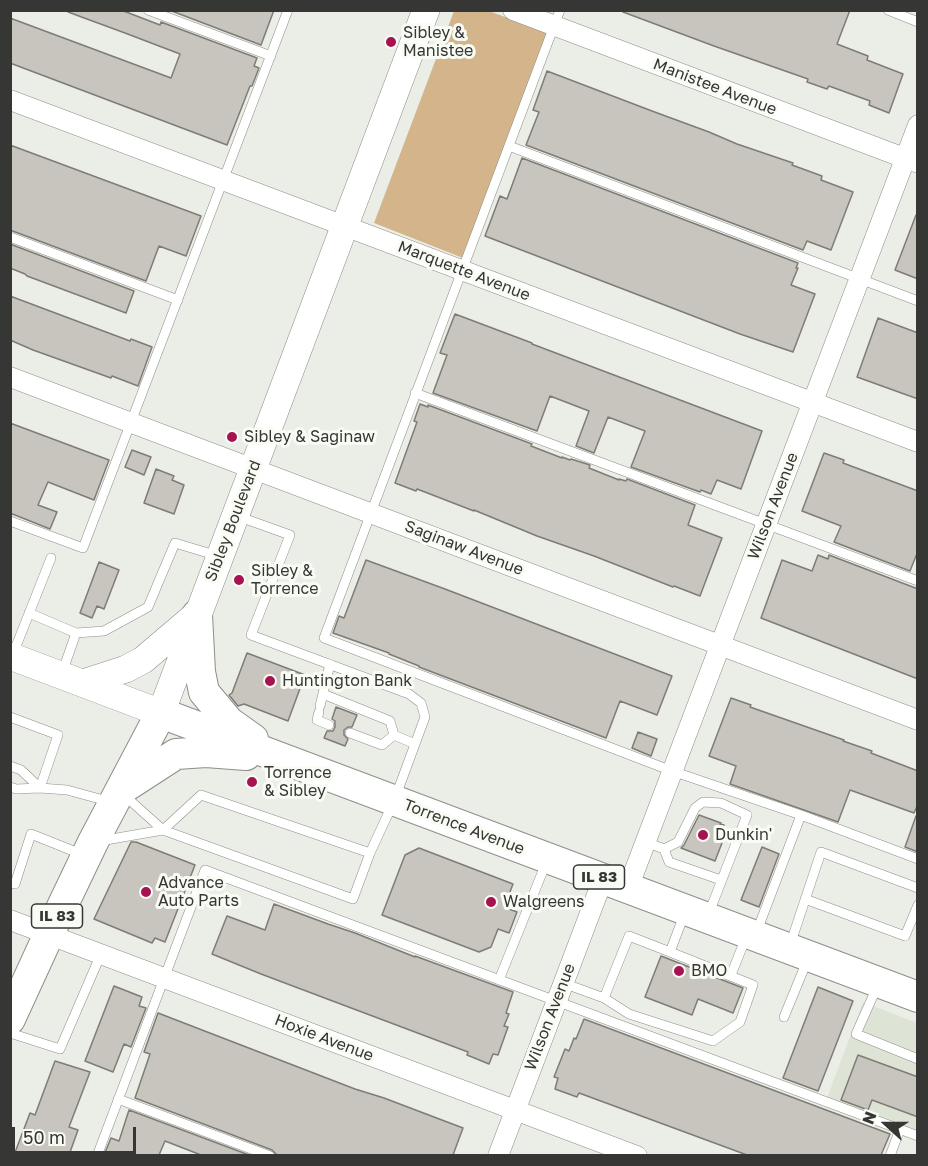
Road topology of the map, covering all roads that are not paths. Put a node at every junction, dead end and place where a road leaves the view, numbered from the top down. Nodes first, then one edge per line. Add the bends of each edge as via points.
1 (148, 10) edge
2 (288, 10) edge
3 (426, 10) edge
4 (513, 10) edge
5 (888, 10) edge
6 (557, 18) edge
7 (918, 22) edge
8 (271, 56) junction
9 (10, 100) edge
10 (918, 124) edge
11 (509, 146) junction
12 (911, 160) edge
13 (223, 180) junction
14 (344, 226) junction
15 (10, 237) edge
16 (462, 270) junction
17 (859, 279) junction
18 (178, 300) junction
19 (918, 301) edge
20 (10, 377) edge
21 (415, 393) junction
22 (812, 402) junction
23 (131, 423) junction
24 (918, 442) edge
25 (252, 469) junction
26 (370, 513) junction
27 (235, 515) junction
28 (10, 521) edge
29 (766, 524) junction
30 (219, 556) junction
31 (51, 558) dead end
32 (918, 581) edge
33 (29, 613) junction
34 (197, 615) junction
35 (76, 633) junction
36 (720, 645) junction
37 (11, 656) edge
38 (330, 664) junction
39 (72, 679) junction
40 (323, 694) junction
41 (160, 713) junction
42 (10, 717) edge
43 (918, 720) edge
44 (329, 725) dead end
45 (350, 733) dead end
46 (394, 735) junction
47 (415, 744) junction
48 (280, 758) junction
49 (10, 766) edge
50 (672, 771) junction
51 (10, 787) edge
52 (40, 788) junction
53 (116, 797) junction
54 (394, 801) junction
55 (801, 815) junction
56 (163, 830) junction
57 (646, 842) junction
58 (90, 849) junction
59 (664, 849) junction
60 (370, 853) junction
61 (548, 858) junction
62 (918, 859) edge
63 (721, 880) junction
64 (10, 882) edge
65 (616, 884) junction
66 (918, 888) edge
67 (806, 899) junction
68 (918, 905) edge
69 (697, 914) junction
70 (10, 920) edge
71 (49, 934) junction
72 (751, 934) junction
73 (670, 952) junction
74 (799, 952) junction
75 (101, 954) junction
76 (731, 975) junction
77 (164, 978) junction
78 (499, 980) junction
79 (879, 982) junction
80 (563, 983) junction
81 (918, 997) edge
82 (604, 998) junction
83 (556, 1002) junction
84 (784, 1017) dead end
85 (10, 1019) edge
86 (10, 1033) edge
87 (918, 1059) edge
88 (118, 1099) junction
89 (515, 1110) junction
90 (900, 1129) junction
91 (918, 1136) edge
92 (97, 1155) edge
93 (270, 1155) edge
94 (498, 1155) edge
95 (637, 1155) edge
96 (890, 1155) edge

1 - 8 lane
2 - 8 lane
3 - 14 main road, Sibley Boulevard
4 - 6 street, Manistee Avenue
5 - 7 lane
6 - 11 lane
6 - 12 street, Manistee Avenue
8 - 13 lane
9 - 13 street, Marquette Avenue
10 - 12 street, Wilson Avenue
11 - 16 lane
11 - 17 lane
12 - 17 street, Wilson Avenue
13 - 14 street, Marquette Avenue
13 - 18 lane
14 - 16 street, Marquette Avenue
14 - 25 main road, Sibley Boulevard
15 - 18 lane
16 - 21 lane
16 - 22 street, Marquette Avenue
17 - 19 lane
17 - 22 street, Wilson Avenue
18 - 23 lane
20 - 23 street, Saginaw Avenue
21 - 26 lane
21 - 29 lane
22 - 24 street, Marquette Avenue
22 - 29 street, Wilson Avenue
23 - 25 street, Saginaw Avenue
23 - 28 lane via 83,549
25 - 26 street, Saginaw Avenue
25 - 27 main road, Sibley Boulevard
26 - 36 street, Saginaw Avenue
26 - 50 lane via 324,638
27 - 30 main road, Sibley Boulevard
27 - 38 lane via 290,535 251,635
29 - 32 lane
29 - 36 street, Wilson Avenue
30 - 34 main road, Sibley Boulevard
30 - 35 lane via 175,543 148,607 104,631
31 - 33 lane
33 - 35 lane
33 - 37 lane
34 - 39 main road via 143,660 126,669
34 - 41 main road, Sibley Boulevard
34 - 48 main road via 204,692 229,722
35 - 39 lane
36 - 43 street, Saginaw Avenue
36 - 50 street, Wilson Avenue
37 - 39 main road, Torrence Avenue
38 - 40 lane
38 - 47 lane via 409,694 421,703 425,717
39 - 41 main road, Torrence Avenue
40 - 44 lane via 317,720
40 - 46 lane via 390,721
41 - 48 main road, Torrence Avenue / IL 83
41 - 53 main road, Sibley Boulevard / IL 83
42 - 52 lane via 58,735
45 - 46 lane via 381,745
46 - 47 lane
47 - 54 lane
48 - 53 main road via 206,752 176,754
48 - 54 main road, Torrence Avenue / IL 83
49 - 52 lane via 21,770
50 - 55 lane
50 - 57 street, Wilson Avenue
51 - 52 lane
52 - 53 lane
53 - 56 lane
53 - 58 main road, Sibley Boulevard / IL 83
54 - 60 lane
54 - 61 main road, Torrence Avenue / IL 83
55 - 62 lane
55 - 72 lane
56 - 58 lane
56 - 60 lane via 201,795
56 - 60 lane via 353,899
57 - 59 lane
57 - 65 street, Wilson Avenue
58 - 64 lane via 31,834 15,884
58 - 71 main road, Sibley Boulevard / IL 83
59 - 63 lane via 669,862
59 - 63 lane via 678,842 695,808 703,802 721,803 747,815
61 - 65 main road, Torrence Avenue / IL 83
61 - 78 lane
63 - 69 lane
65 - 69 main road, Torrence Avenue / IL 83
65 - 80 street, Wilson Avenue
66 - 67 lane via 821,852
67 - 68 lane via 905,936
67 - 74 lane
69 - 72 main road, Torrence Avenue / IL 83
69 - 73 lane
70 - 71 street, Hoxie Avenue
71 - 75 street, Hoxie Avenue
71 - 85 main road, Sibley Boulevard / IL 83
72 - 74 main road, Torrence Avenue / IL 83
72 - 76 lane
73 - 76 lane
73 - 82 lane via 629,936
74 - 79 main road, Torrence Avenue / IL 83
74 - 84 lane
75 - 77 street, Hoxie Avenue
75 - 86 lane via 60,1049
76 - 82 lane via 753,985 740,1022 713,1041 628,1014
77 - 78 lane via 205,870
77 - 88 lane
77 - 89 street, Hoxie Avenue
78 - 83 lane
79 - 81 main road, Torrence Avenue / IL 83
79 - 87 lane via 856,1034
80 - 82 lane
80 - 83 street, Wilson Avenue
83 - 89 street, Wilson Avenue
83 - 90 lane
88 - 92 lane
88 - 93 lane
89 - 94 street, Wilson Avenue
89 - 95 street, Hoxie Avenue
90 - 91 lane
90 - 96 lane

